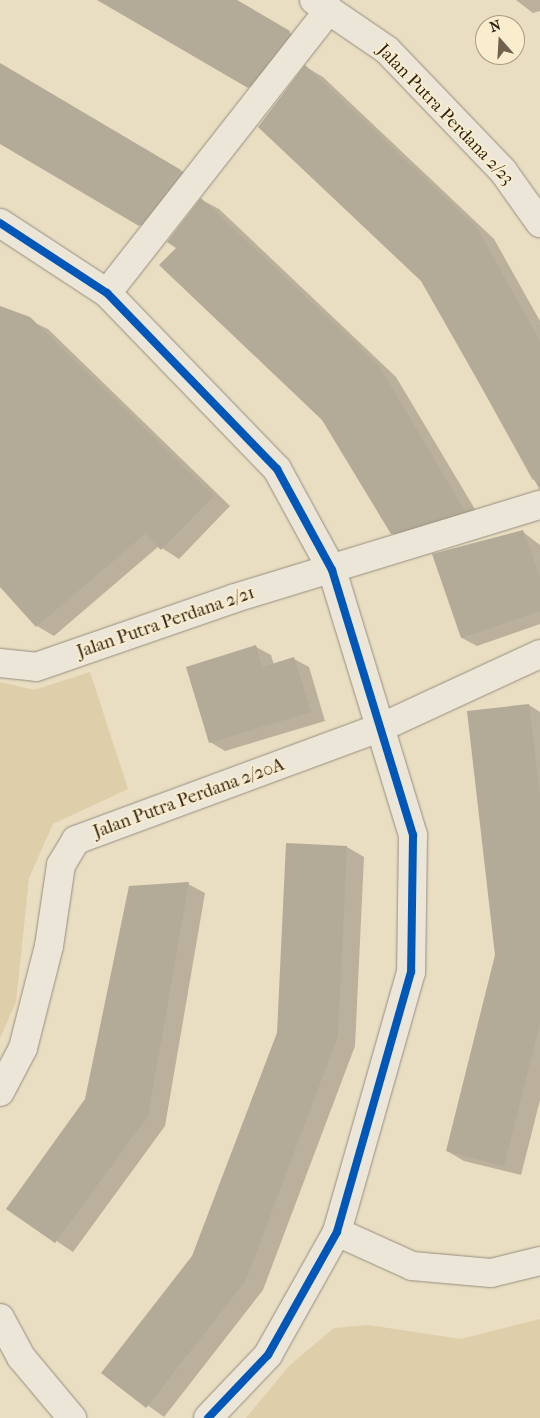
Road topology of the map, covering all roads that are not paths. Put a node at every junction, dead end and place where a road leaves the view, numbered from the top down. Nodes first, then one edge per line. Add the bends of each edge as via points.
1 (322, 5) edge
2 (0, 223) edge
3 (540, 223) edge
4 (106, 293) junction
5 (540, 504) edge
6 (332, 570) junction
7 (540, 654) edge
8 (0, 663) edge
9 (382, 728) junction
10 (0, 1092) edge
11 (337, 1232) junction
12 (540, 1261) edge
13 (0, 1318) edge
14 (72, 1418) edge
15 (208, 1418) edge

1 - 3 street, Jalan Putra Perdana 2/23 via 387,50 503,171
1 - 4 street
2 - 4 street
4 - 6 street via 277,469
5 - 6 street, Jalan Putra Perdana 2/21
6 - 8 street, Jalan Putra Perdana 2/21 via 235,598 36,667
6 - 9 street
7 - 9 street, Jalan Putra Perdana 2/20A
9 - 10 street, Jalan Putra Perdana 2/20A via 76,840 61,864 49,946 23,1048
9 - 11 street via 413,835 411,972
11 - 12 street via 412,1266 491,1272
11 - 15 street via 268,1355
13 - 14 street via 21,1357

